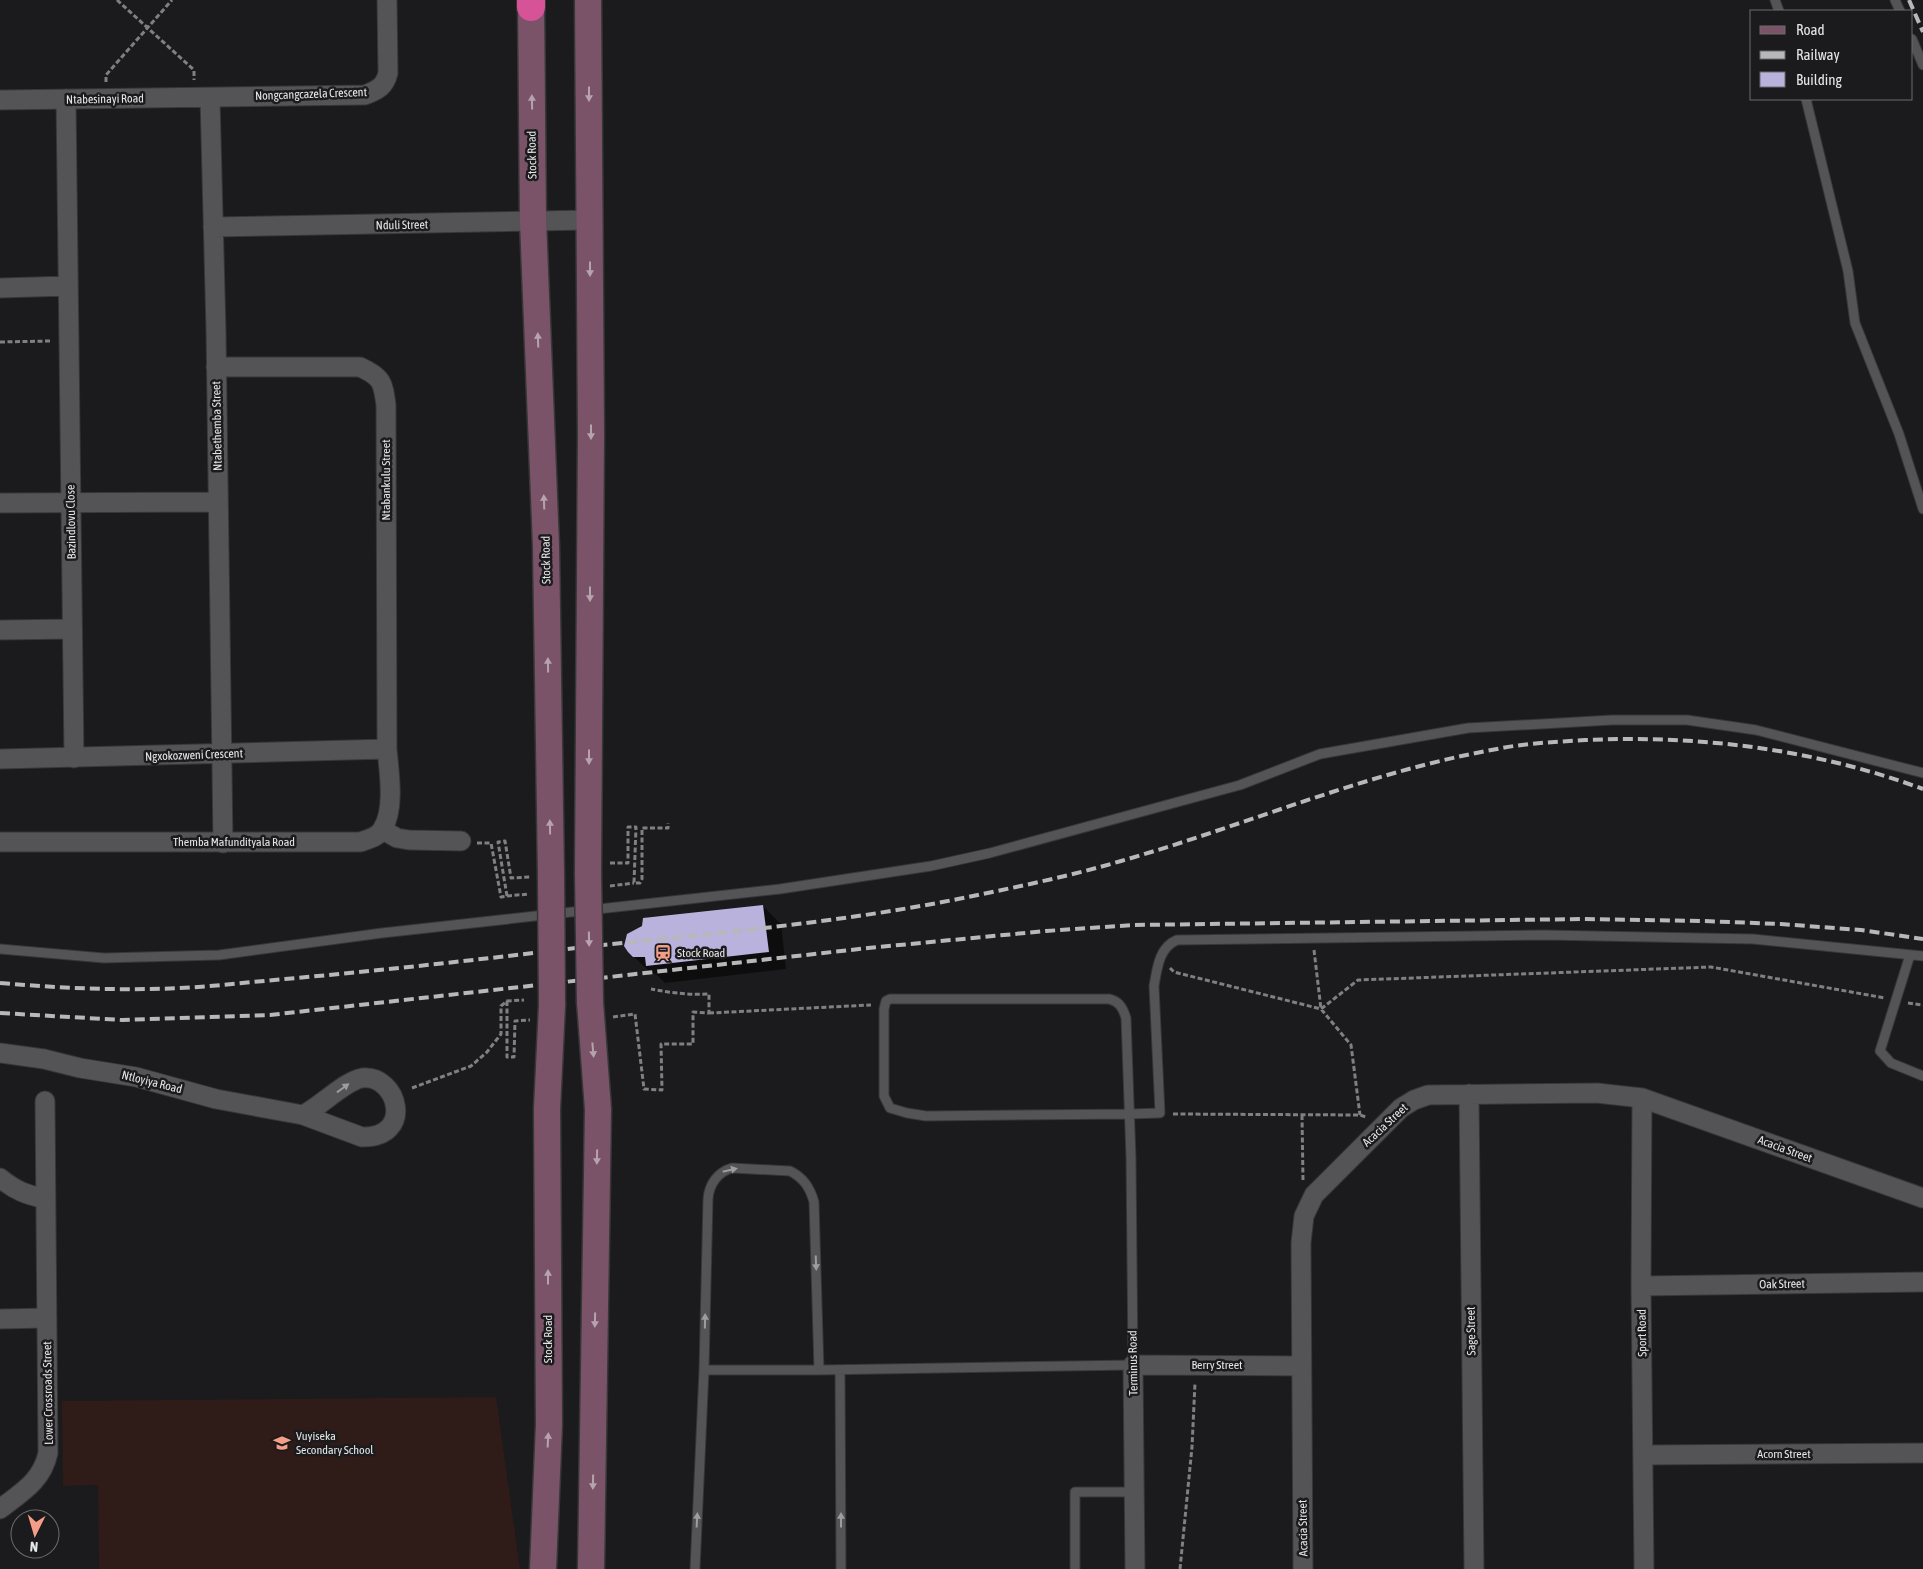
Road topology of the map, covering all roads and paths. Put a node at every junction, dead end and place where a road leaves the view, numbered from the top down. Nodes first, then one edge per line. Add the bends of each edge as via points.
1 (117, 0) edge
2 (172, 0) edge
3 (387, 0) edge
4 (588, 0) edge
5 (531, 2) edge
6 (148, 28) junction
7 (1913, 41) edge
8 (1923, 65) edge
9 (203, 98) junction
10 (66, 99) junction
11 (106, 99) junction
12 (0, 100) edge
13 (1806, 100) edge
14 (590, 220) junction
15 (533, 221) junction
16 (213, 226) junction
17 (68, 286) junction
18 (0, 288) edge
19 (69, 341) junction
20 (0, 342) edge
21 (216, 367) junction
22 (70, 502) junction
23 (218, 502) junction
24 (0, 503) edge
25 (1923, 510) edge
26 (72, 629) junction
27 (0, 630) edge
28 (387, 749) junction
29 (220, 754) junction
30 (74, 758) junction
31 (0, 759) edge
32 (1923, 773) edge
33 (668, 822) dead end
34 (383, 830) junction
35 (461, 841) dead end
36 (0, 842) edge
37 (223, 842) junction
38 (481, 844) dead end
39 (597, 868) junction
40 (541, 876) junction
41 (520, 895) dead end
42 (507, 896) junction
43 (1312, 939) junction
44 (0, 949) edge
45 (1910, 954) junction
46 (1923, 956) edge
47 (1161, 959) junction
48 (651, 989) dead end
49 (524, 1000) dead end
50 (507, 1001) junction
51 (1897, 1001) junction
52 (873, 1005) dead end
53 (1923, 1006) edge
54 (1321, 1009) junction
55 (599, 1010) junction
56 (542, 1012) junction
57 (709, 1013) junction
58 (0, 1053) edge
59 (1923, 1076) edge
60 (412, 1088) dead end
61 (1469, 1094) junction
62 (1642, 1098) junction
63 (45, 1101) dead end
64 (1130, 1114) junction
65 (1160, 1114) junction
66 (303, 1115) dead end
67 (1302, 1115) junction
68 (0, 1178) edge
69 (1923, 1198) edge
70 (45, 1199) junction
71 (1304, 1216) junction
72 (1923, 1282) edge
73 (1641, 1286) junction
74 (47, 1318) junction
75 (0, 1319) edge
76 (1133, 1365) junction
77 (1195, 1365) junction
78 (1301, 1366) junction
79 (704, 1370) junction
80 (819, 1370) junction
81 (840, 1370) junction
82 (1923, 1452) edge
83 (1644, 1454) junction
84 (1134, 1492) junction
85 (0, 1509) edge
86 (543, 1569) edge
87 (591, 1569) edge
88 (695, 1569) edge
89 (841, 1569) edge
90 (1075, 1569) edge
91 (1135, 1569) edge
92 (1180, 1569) edge
93 (1303, 1569) edge
94 (1474, 1569) edge
95 (1644, 1569) edge

1 - 6 path
2 - 6 path
3 - 9 street, Nongcangcazela Crescent via 388,73 382,87 375,92
4 -> 14 main road
15 -> 5 main road, Stock Road
6 - 9 path via 194,70
6 - 11 path via 106,75
7 - 8 lane
9 - 11 street, Ntabesinayi Road
9 - 16 street, Ntabethemba Street
10 - 11 street, Ntabesinayi Road
10 - 12 street, Ntabesinayi Road
10 - 17 street, Bazindlovu Close
13 - 25 lane via 1848,271 1855,323 1899,434
14 - 15 street, Nduli Street
14 -> 39 main road
15 - 16 street, Nduli Street
40 -> 15 main road, Stock Road via 546,546
16 - 21 street, Ntabethemba Street
17 - 18 street
17 - 19 street, Bazindlovu Close
19 - 20 path
19 - 22 street, Bazindlovu Close
21 - 23 street, Ntabethemba Street
21 - 28 street, Ntabankulu Street via 360,367 375,374 383,387 386,405
22 - 23 street
22 - 24 street
22 - 26 street, Bazindlovu Close
23 - 29 street, Ntabethemba Street
26 - 27 street
26 - 30 street, Bazindlovu Close
28 - 29 street, Ngxokozweni Crescent
28 - 34 street via 390,796
29 - 30 street, Ngxokozweni Crescent
29 - 37 street, Ntabethemba Street
30 - 31 street, Ngxokozweni Crescent
32 - 44 lane via 1756,730 1687,720 1612,720 1468,728 1320,754 1240,785 990,853 823,883 382,933 219,955 104,958
33 - 39 path via 668,828 642,828 640,883 634,884 636,827 628,827 628,863
34 - 35 street via 409,840
34 - 37 street, Themba Mafundityala Road via 360,842
36 - 37 street, Themba Mafundityala Road
38 - 42 path via 491,843 501,897
39 -> 55 main road, bridge
40 - 42 path via 511,878 505,841 498,842
40 - 56 main road, Stock Road, bridge
41 - 42 path
43 - 45 lane via 1544,935 1753,939
43 - 47 lane via 1177,940 1166,947
43 - 54 path
45 - 46 lane
45 - 51 lane
47 - 54 path via 1174,972
47 - 65 lane via 1154,986
48 - 57 path via 688,995 709,994
49 - 50 path
50 - 56 path via 507,1057 514,1057 515,1021
50 - 60 path via 501,1006 501,1034 487,1052 471,1066
51 - 53 path
51 - 54 path via 1711,967 1358,980
51 - 59 lane via 1880,1052 1891,1063
52 - 57 path
54 - 67 path via 1351,1045 1360,1115
55 - 57 path via 635,1014 644,1089 662,1090 661,1044 692,1044 693,1012
55 -> 87 main road
86 -> 56 main road, Stock Road via 549,1424 547,1109
58 - 66 street, Ntloyiya Road via 136,1077 216,1098
61 - 62 street, Acacia Street via 1597,1093
61 - 71 street, Acacia Street via 1428,1095 1401,1108 1314,1195
61 - 94 street, Sage Street
62 - 69 street, Acacia Street
62 - 73 street, Sport Road
63 - 70 street, Lower Crossroads Street
64 - 64 lane via 1126,1018 1120,1004 1114,1000 890,999 884,1005 884,1096 890,1108 926,1116
64 - 65 lane
64 - 76 lane, Terminus Road
65 - 67 path
67 - 71 path
68 - 70 street via 13,1189
70 - 74 street, Lower Crossroads Street
71 - 78 street, Acacia Street
72 - 73 street, Oak Street
73 - 83 street, Sport Road
74 - 75 street
74 - 85 street, Lower Crossroads Street via 46,1465 36,1480
76 - 77 street, Berry Street
76 - 81 lane
76 - 84 street, Terminus Road
77 - 78 street, Berry Street
77 - 92 path via 1192,1447
78 - 93 street, Acacia Street
79 - 80 lane
79 -> 80 lane via 709,1191 723,1170 732,1168 790,1171 811,1190
88 -> 79 lane
80 - 81 lane
89 -> 81 lane
82 - 83 street, Acorn Street
83 - 95 street, Sport Road
84 - 90 lane via 1075,1492
84 - 91 street, Terminus Road

